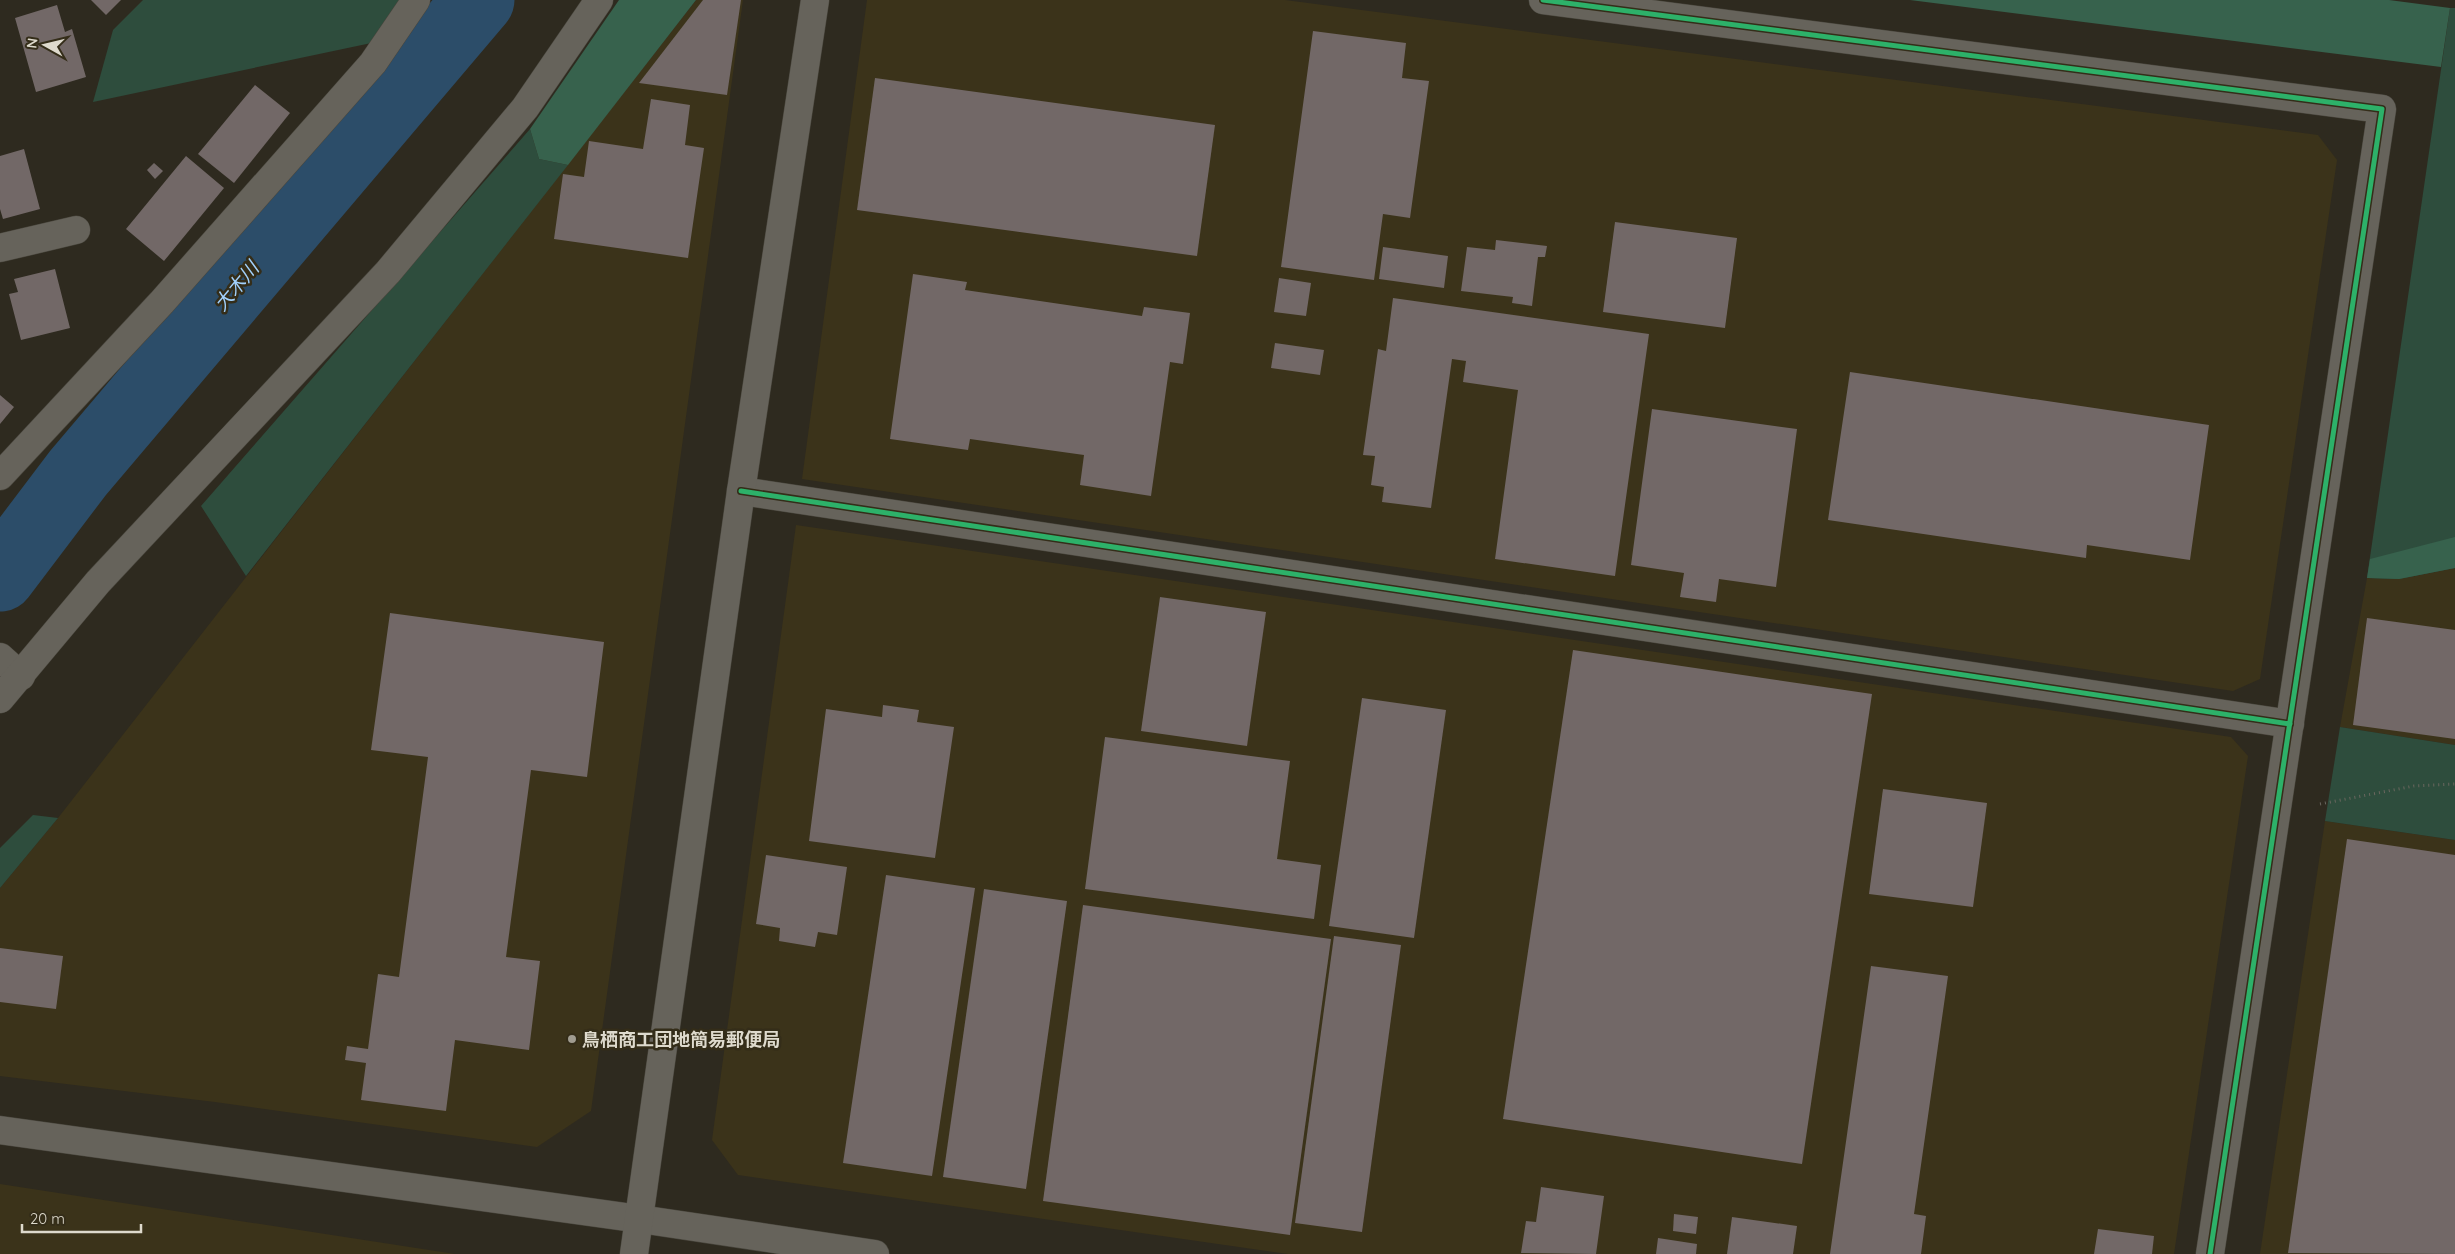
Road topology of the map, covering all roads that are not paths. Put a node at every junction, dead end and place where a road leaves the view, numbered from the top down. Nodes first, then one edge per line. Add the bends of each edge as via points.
1 (416, 0) edge
2 (599, 0) edge
3 (815, 0) edge
4 (1543, 0) edge
5 (76, 230) dead end
6 (0, 248) edge
7 (0, 476) edge
8 (741, 492) junction
9 (9, 665) edge
10 (0, 699) edge
11 (2290, 724) junction
12 (0, 1130) edge
13 (640, 1219) junction
14 (634, 1254) edge
15 (874, 1254) edge
16 (2210, 1254) edge

1 - 7 street via 373,63 162,302
2 - 9 street via 525,108 388,272 98,582
3 - 8 street
4 - 11 street via 2382,109
5 - 6 street
8 - 11 street
8 - 13 street
9 - 10 street
11 - 16 street
12 - 13 street
13 - 14 street
13 - 15 street

